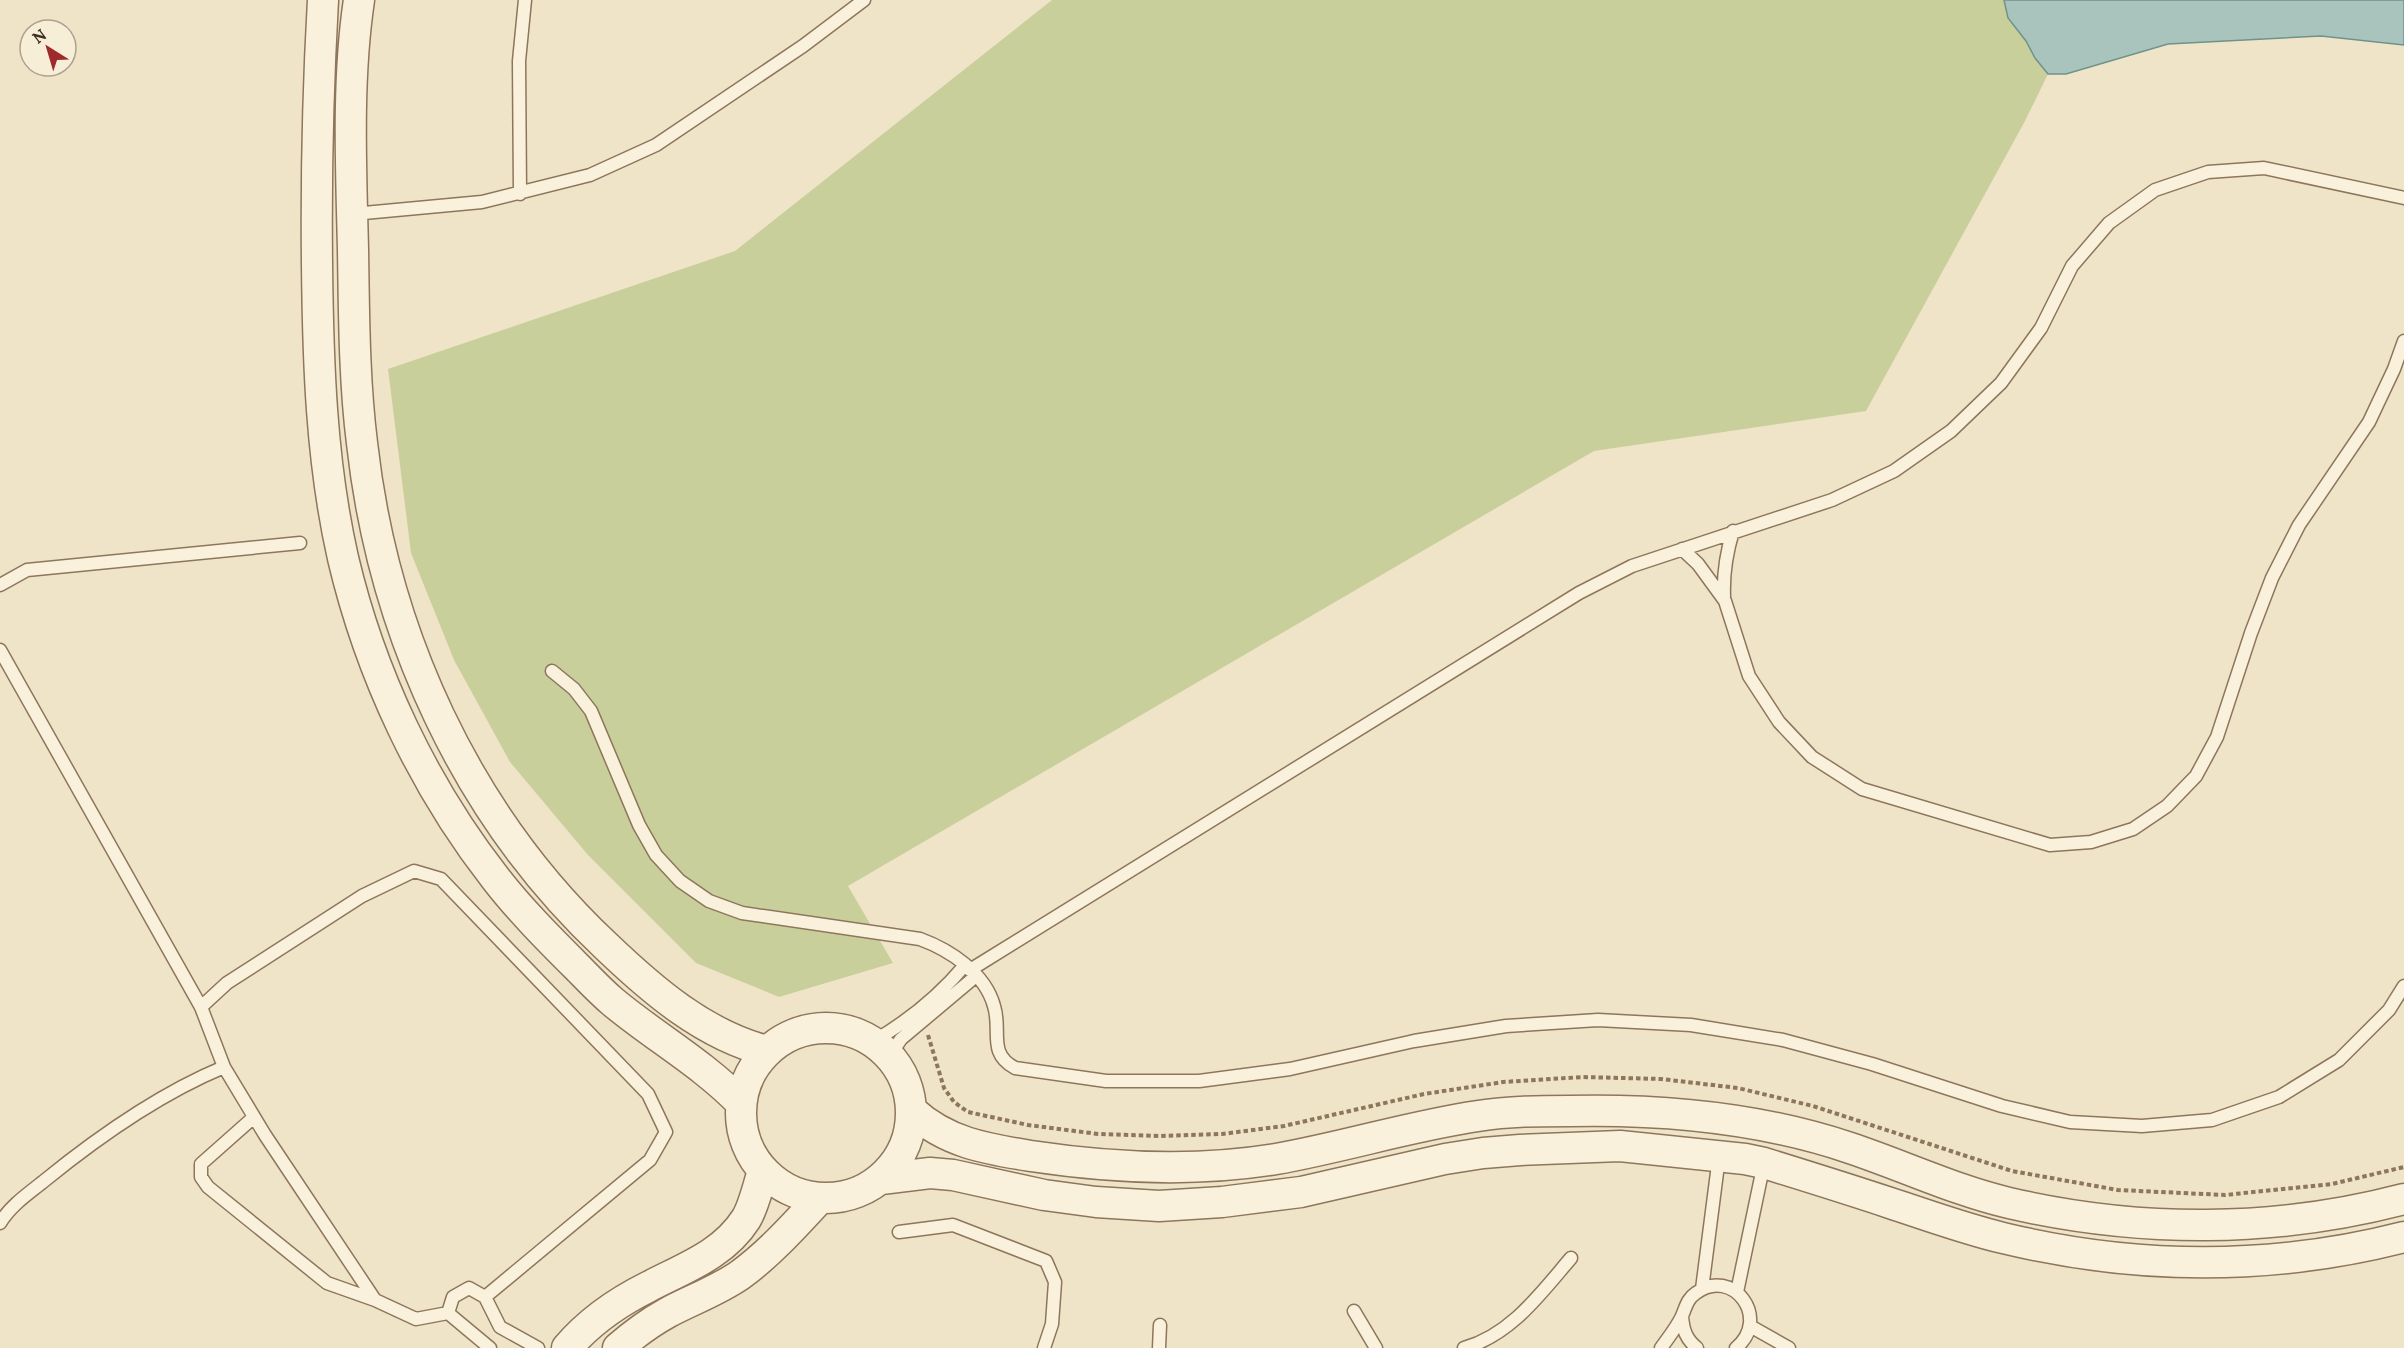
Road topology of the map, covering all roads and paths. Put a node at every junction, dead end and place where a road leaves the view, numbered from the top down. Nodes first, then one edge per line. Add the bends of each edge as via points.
1 (323, 0) edge
2 (359, 0) edge
3 (525, 0) edge
4 (864, 0) edge
5 (520, 194) junction
6 (2404, 198) edge
7 (352, 214) junction
8 (2404, 341) edge
9 (362, 444) junction
10 (325, 448) junction
11 (1733, 531) junction
12 (300, 543) dead end
13 (1682, 549) junction
14 (0, 585) edge
15 (1725, 602) junction
16 (0, 650) edge
17 (552, 671) dead end
18 (970, 970) junction
19 (2404, 986) edge
20 (201, 1007) junction
21 (882, 1048) junction
22 (767, 1051) junction
23 (224, 1067) junction
24 (741, 1103) junction
25 (912, 1112) junction
26 (254, 1117) junction
27 (1750, 1124) junction
28 (1743, 1160) junction
29 (763, 1171) junction
30 (881, 1179) junction
31 (820, 1198) junction
32 (2404, 1199) edge
33 (0, 1222) edge
34 (899, 1232) dead end
35 (2404, 1237) edge
36 (1571, 1258) dead end
37 (1702, 1289) junction
38 (1737, 1292) junction
39 (484, 1297) junction
40 (375, 1300) junction
41 (1354, 1311) dead end
42 (448, 1313) junction
43 (1682, 1316) junction
44 (1160, 1325) dead end
45 (1750, 1326) junction
46 (490, 1348) edge
47 (538, 1348) edge
48 (567, 1348) edge
49 (618, 1348) edge
50 (1044, 1348) edge
51 (1159, 1348) edge
52 (1376, 1348) edge
53 (1464, 1348) edge
54 (1662, 1348) edge
55 (1696, 1348) edge
56 (1736, 1348) edge
57 (1789, 1348) edge

1 - 10 street via 316,214 317,343
2 - 7 street via 352,97
3 - 5 lane via 519,61
4 - 5 lane via 656,145 590,175
5 - 7 lane via 449,207
6 - 11 lane via 2265,168 2208,172 2155,190 2109,223 2072,266 2041,328 2001,383 1951,431 1894,471 1832,500
7 - 9 street
8 - 15 lane via 2368,422 2299,525 2272,578 2217,737 2196,776 2167,806 2133,829 2091,842 2050,845 1862,789 1812,757 1779,722 1749,676
9 - 10 street
9 - 22 street via 380,550 404,635 438,717 481,794 526,859 578,920 635,974 717,1033
10 - 24 street via 343,558 369,646 404,731 448,811 496,879 610,1000 698,1064
11 - 13 lane
11 - 15 lane via 1723,578
12 - 14 lane via 27,570
13 - 15 lane
13 - 18 lane via 1632,566 1579,593
16 - 20 lane
17 - 18 lane via 574,689 591,711 639,825 656,855 680,881 709,901 742,913 920,939 937,945
18 - 19 lane via 994,1004 998,1020 996,1047 1006,1064 1106,1081 1199,1081 1290,1069 1414,1041 1506,1026 1598,1020 1691,1025 1783,1040 2047,1117 2142,1126 2212,1120 2279,1097 2339,1060 2389,1010
18 - 21 lane via 942,990
18 - 21 lane via 901,1039
20 - 23 lane
20 - 39 lane via 227,983 362,896 414,871 441,879 648,1094 666,1132 650,1160
21 - 22 street via 853,1031 830,1027 807,1029 786,1037
21 - 25 street via 902,1071
22 - 24 street via 754,1066
23 - 26 lane
23 - 33 lane via 191,1081 131,1118 55,1172 7,1211
24 - 29 street via 741,1128 749,1151
25 - 27 street via 939,1132 982,1149 1093,1164 1187,1166 1274,1159 1481,1115 1521,1112 1635,1111
25 - 30 street via 902,1152
26 - 40 lane
26 - 40 lane via 201,1164 201,1177 208,1187 327,1283
27 - 28 street
27 - 32 street via 1851,1148 2006,1203 2110,1221 2216,1226 2268,1223
28 - 30 street via 1620,1146 1483,1152 1302,1192 1159,1206 1044,1195 953,1175
28 - 35 street via 2001,1238 2108,1258 2216,1264 2324,1254
28 - 37 lane
28 - 38 lane
29 - 31 street via 799,1195
29 - 48 street via 747,1217 734,1236 717,1251 607,1311
30 - 31 street via 842,1197
31 - 49 street via 740,1275 666,1314
34 - 50 lane via 953,1225 1046,1261 1055,1282 1052,1324
36 - 53 lane via 1517,1320
37 - 38 lane via 1720,1286
37 - 43 lane via 1689,1300
38 - 45 lane via 1748,1307
39 - 42 lane via 469,1288 453,1297
39 - 47 lane via 500,1327
40 - 42 lane via 416,1319
41 - 52 lane
42 - 46 lane
43 - 54 lane
43 - 55 lane via 1683,1329
44 - 51 lane
45 - 56 lane
45 - 57 lane

